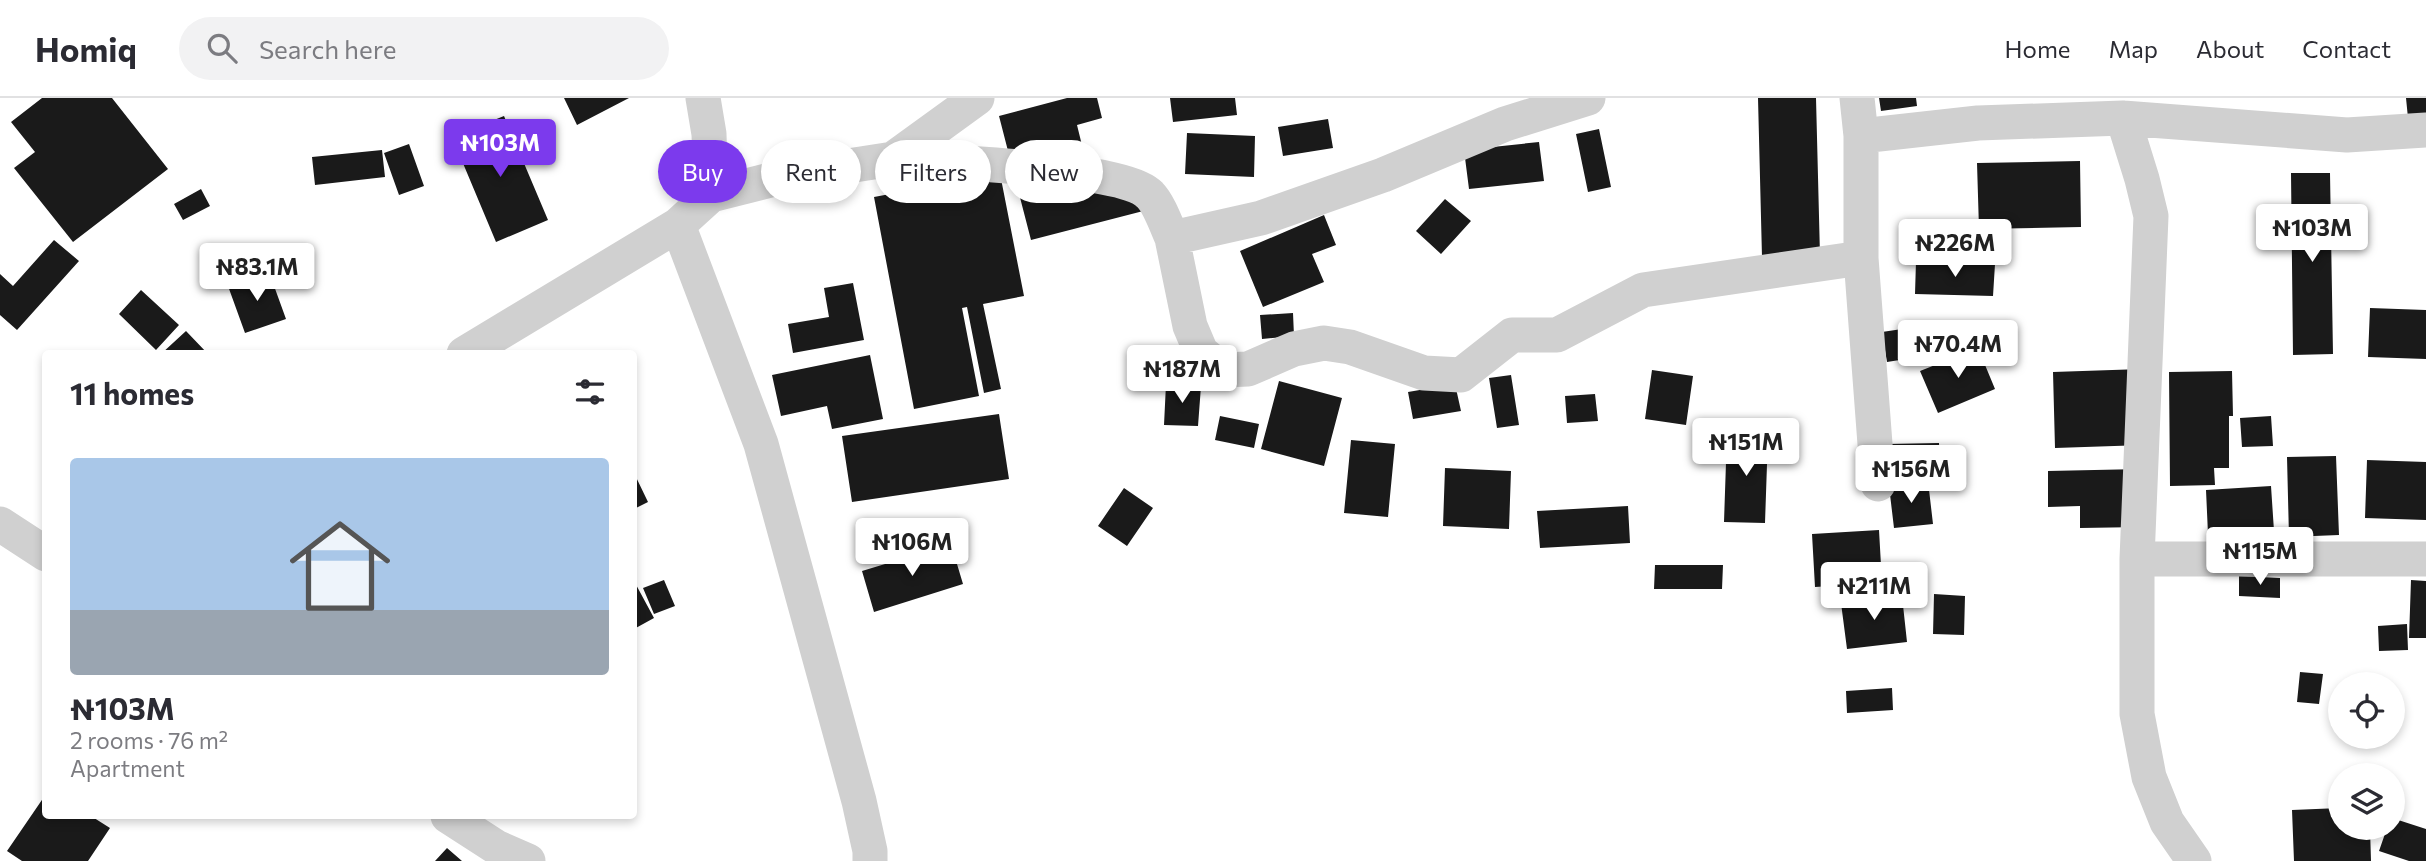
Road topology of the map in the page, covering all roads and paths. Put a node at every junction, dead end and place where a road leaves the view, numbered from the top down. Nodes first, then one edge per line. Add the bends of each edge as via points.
1 (703, 98) edge
2 (977, 98) edge
3 (1588, 98) edge
4 (1857, 98) edge
5 (2123, 118) junction
6 (2426, 130) edge
7 (1861, 136) junction
8 (709, 140) edge
9 (918, 140) edge
10 (875, 162) edge
11 (991, 165) edge
12 (747, 186) edge
13 (702, 203) edge
14 (678, 225) junction
15 (1172, 238) junction
16 (1861, 258) junction
17 (471, 350) edge
18 (1878, 484) dead end
19 (0, 524) edge
20 (42, 551) edge
21 (2137, 559) junction
22 (2426, 559) edge
23 (453, 819) edge
24 (528, 861) edge
25 (870, 861) edge
26 (2194, 861) edge

1 - 8 street
2 - 9 street
3 - 15 street via 1505,124 1383,175 1261,218
4 - 7 street
5 - 6 street via 2347,135
5 - 7 street via 1978,123
5 - 21 street via 2151,216
7 - 16 street
10 - 12 street
11 - 15 street via 1118,180 1150,195
13 - 14 street
14 - 17 street
14 - 25 street via 761,444 859,801
15 - 16 street via 1190,326 1201,352 1223,370 1248,369 1294,349 1325,343 1424,373 1461,375 1512,335 1557,335 1643,290
16 - 18 street
19 - 20 street
21 - 22 street
21 - 26 street via 2137,714 2149,778 2167,822
23 - 24 street

